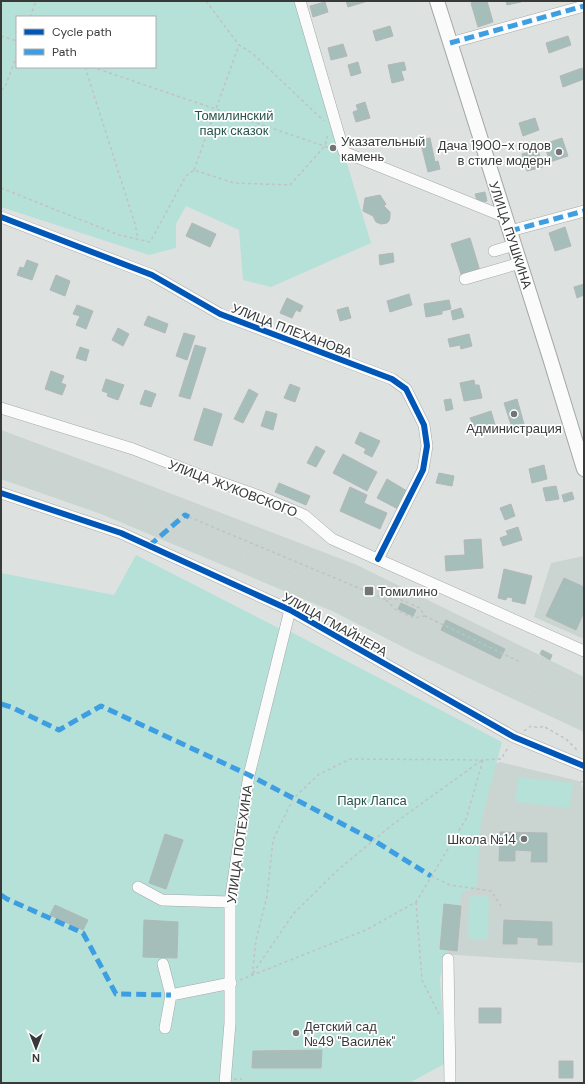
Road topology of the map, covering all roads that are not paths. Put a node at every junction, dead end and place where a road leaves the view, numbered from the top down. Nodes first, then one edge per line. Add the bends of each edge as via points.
1 (300, 1) edge
2 (437, 1) edge
3 (584, 6) edge
4 (450, 43) junction
5 (584, 211) edge
6 (1, 217) edge
7 (505, 217) junction
8 (510, 231) junction
9 (514, 245) junction
10 (494, 251) dead end
11 (520, 263) junction
12 (466, 279) dead end
13 (1, 408) edge
14 (583, 466) edge
15 (1, 493) edge
16 (378, 559) junction
17 (290, 610) junction
18 (584, 651) edge
19 (584, 766) edge
20 (138, 887) dead end
21 (230, 902) junction
22 (448, 959) dead end
23 (163, 964) dead end
24 (231, 983) junction
25 (171, 995) junction
26 (165, 1028) dead end
27 (226, 1083) edge
28 (450, 1083) edge

1 - 7 street via 344,152
2 - 4 main road, УЛИЦА ПУШКИНА
3 - 4 street
4 - 7 main road, УЛИЦА ПУШКИНА
5 - 8 street
6 - 16 street, УЛИЦА ПЛЕХАНОВА via 152,275 220,314 392,379 406,389 424,425 427,446 423,470
7 - 8 main road, УЛИЦА ПУШКИНА
8 - 9 main road, УЛИЦА ПУШКИНА
9 - 10 street
9 - 11 main road, УЛИЦА ПУШКИНА
11 - 12 street
11 - 14 main road, УЛИЦА ПУШКИНА
13 - 16 street, УЛИЦА ЖУКОВСКОГО via 133,449 259,496 304,516 332,540
15 - 17 street, УЛИЦА ГМАЙНЕРА via 121,533
16 - 18 street, УЛИЦА ЖУКОВСКОГО
17 - 19 street, УЛИЦА ГМАЙНЕРА via 514,737
17 - 21 street, УЛИЦА ПОТЕХИНА via 249,775
20 - 21 street via 162,900
21 - 24 street, УЛИЦА ПОТЕХИНА
22 - 28 street
23 - 25 street
24 - 25 street
24 - 27 street, УЛИЦА ПОТЕХИНА
25 - 26 street

